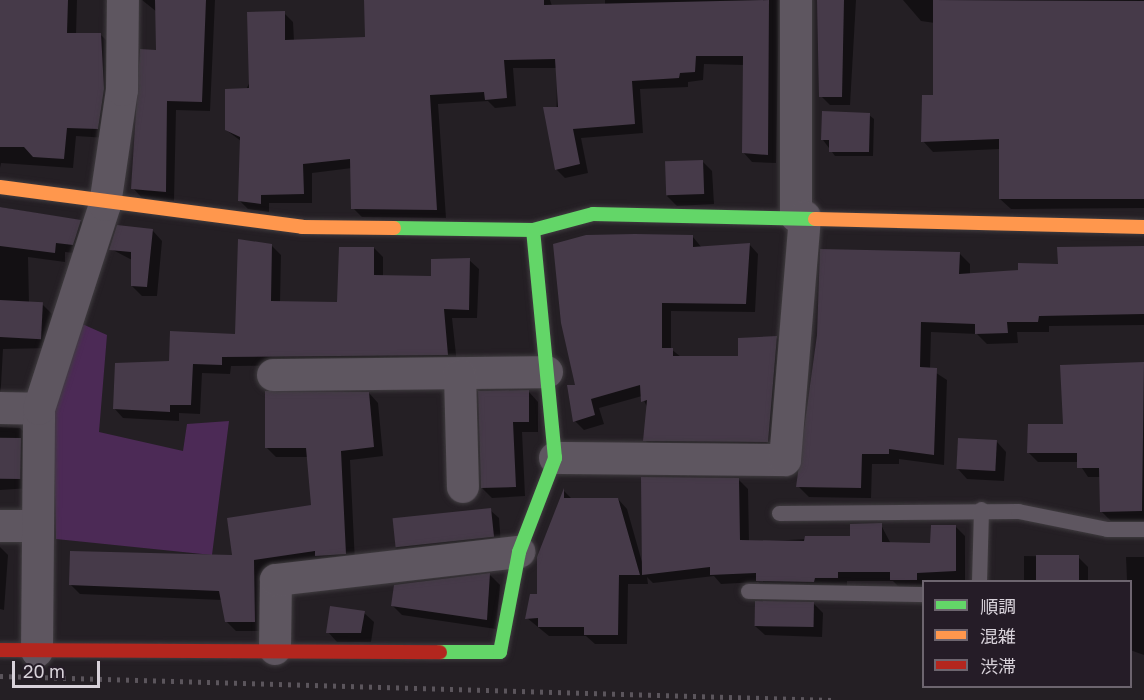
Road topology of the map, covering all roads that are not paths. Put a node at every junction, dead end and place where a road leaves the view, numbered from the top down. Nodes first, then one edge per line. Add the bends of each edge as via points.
1 (123, 0) edge
2 (796, 0) edge
3 (0, 187) edge
4 (105, 205) junction
5 (800, 216) junction
6 (1144, 227) edge
7 (533, 230) junction
8 (547, 372) junction
9 (273, 375) dead end
10 (459, 375) junction
11 (0, 408) edge
12 (39, 409) junction
13 (555, 458) junction
14 (463, 487) dead end
15 (981, 509) junction
16 (778, 513) dead end
17 (0, 526) edge
18 (36, 526) junction
19 (1144, 528) edge
20 (519, 552) junction
21 (980, 580) edge
22 (748, 591) dead end
23 (922, 594) edge
24 (275, 649) junction
25 (0, 650) edge
26 (37, 651) junction

1 - 4 street via 122,90
2 - 5 street
3 - 4 street
4 - 7 street via 302,227
4 - 12 street
5 - 6 street
5 - 7 street via 593,214
5 - 13 street via 785,460
7 - 8 street
8 - 10 street
8 - 13 street
9 - 10 street
10 - 14 street
11 - 12 street
12 - 18 street
13 - 20 street
15 - 16 lane
15 - 19 lane via 1018,511 1107,529
15 - 21 lane
17 - 18 street
18 - 26 street
20 - 24 street via 276,580
20 - 24 street via 500,652
22 - 23 lane
24 - 26 street
25 - 26 street

